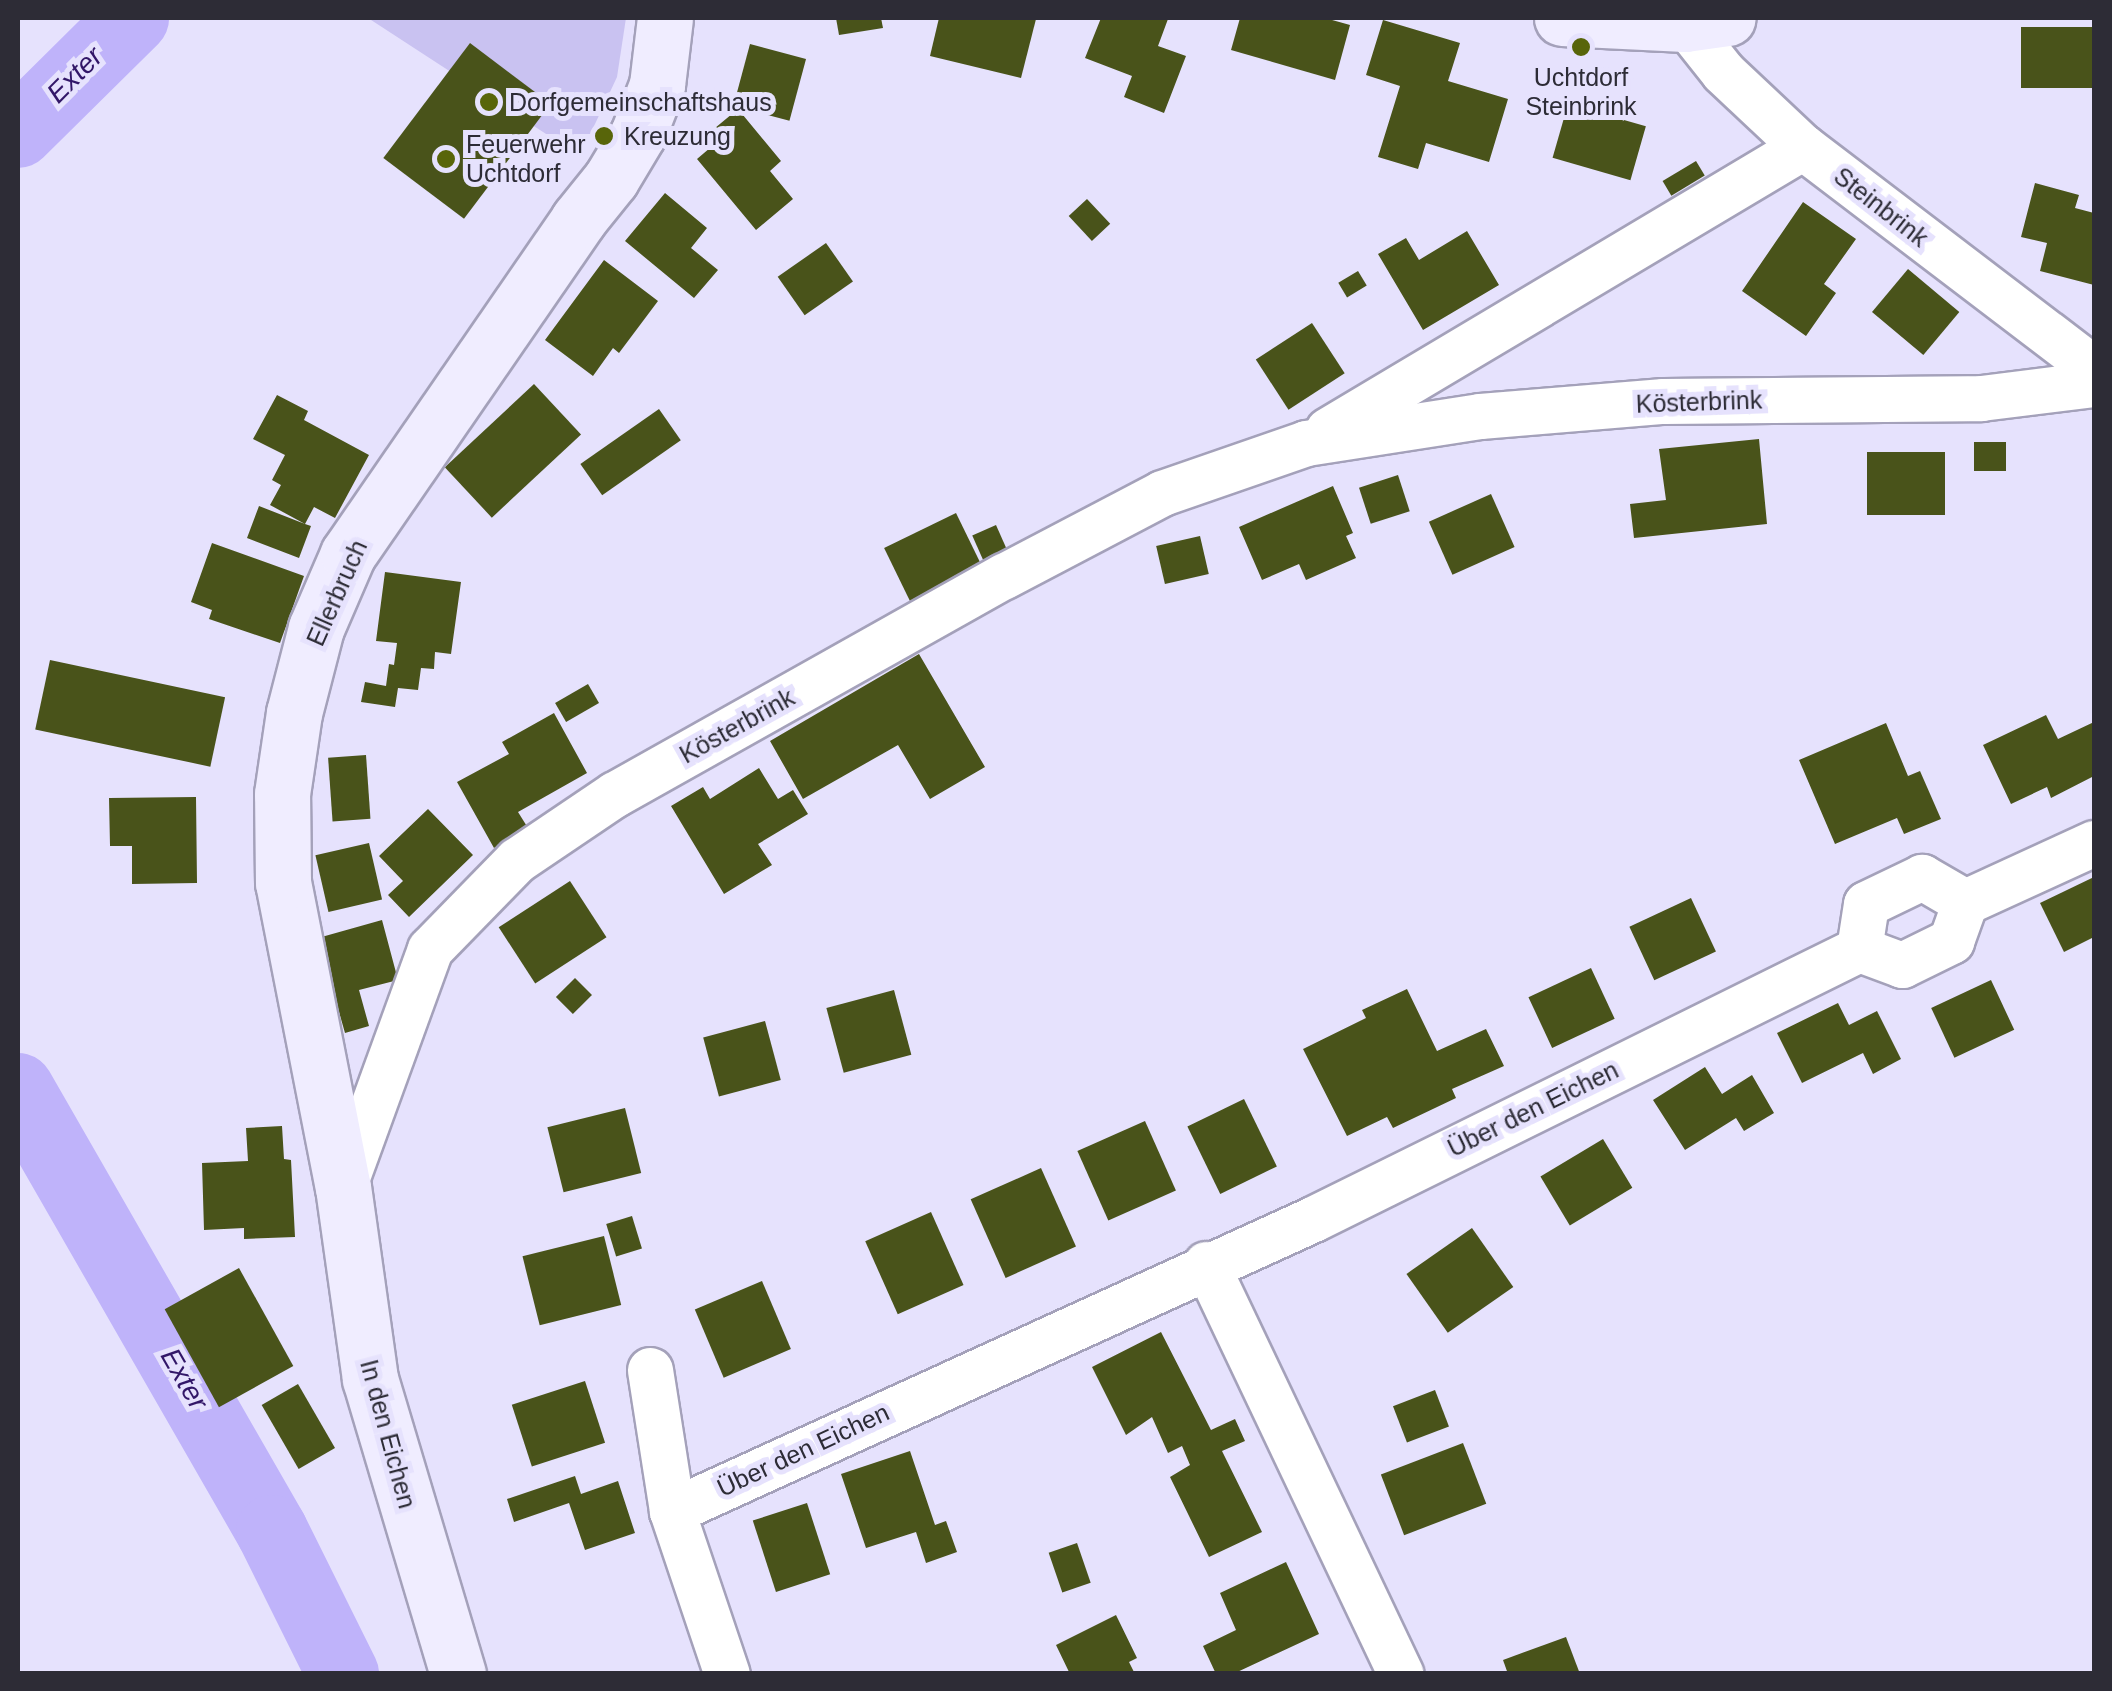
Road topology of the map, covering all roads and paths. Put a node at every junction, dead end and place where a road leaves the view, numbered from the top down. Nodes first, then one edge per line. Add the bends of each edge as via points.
1 (665, 18) edge
2 (1562, 18) edge
3 (1707, 21) edge
4 (1804, 147) junction
5 (2094, 370) edge
6 (2094, 384) edge
7 (1306, 443) junction
8 (2094, 843) edge
9 (1965, 902) junction
10 (1859, 949) junction
11 (343, 1188) junction
12 (1206, 1264) junction
13 (650, 1370) dead end
14 (672, 1511) junction
15 (1394, 1672) edge
16 (458, 1674) edge
17 (727, 1674) edge

1 - 11 street, Ellerbruch via 657,85 638,134 348,554 316,628 282,794 283,883
2 - 3 street
3 - 4 street, Steinbrink via 1724,72
4 - 5 street, Steinbrink
4 - 7 street, Kösterbrink
6 - 7 street, Kösterbrink via 1981,398 1662,401 1480,416
7 - 11 street, Kösterbrink via 1162,494 1004,576 615,794 517,860 430,949
8 - 9 street
9 - 10 street via 1951,942 1902,965
9 - 10 street via 1922,877 1866,904
10 - 12 street, Über den Eichen via 1312,1219
11 - 16 street, In den Eichen via 370,1380
12 - 14 street, Über den Eichen
12 - 15 street
13 - 14 street
14 - 17 street

